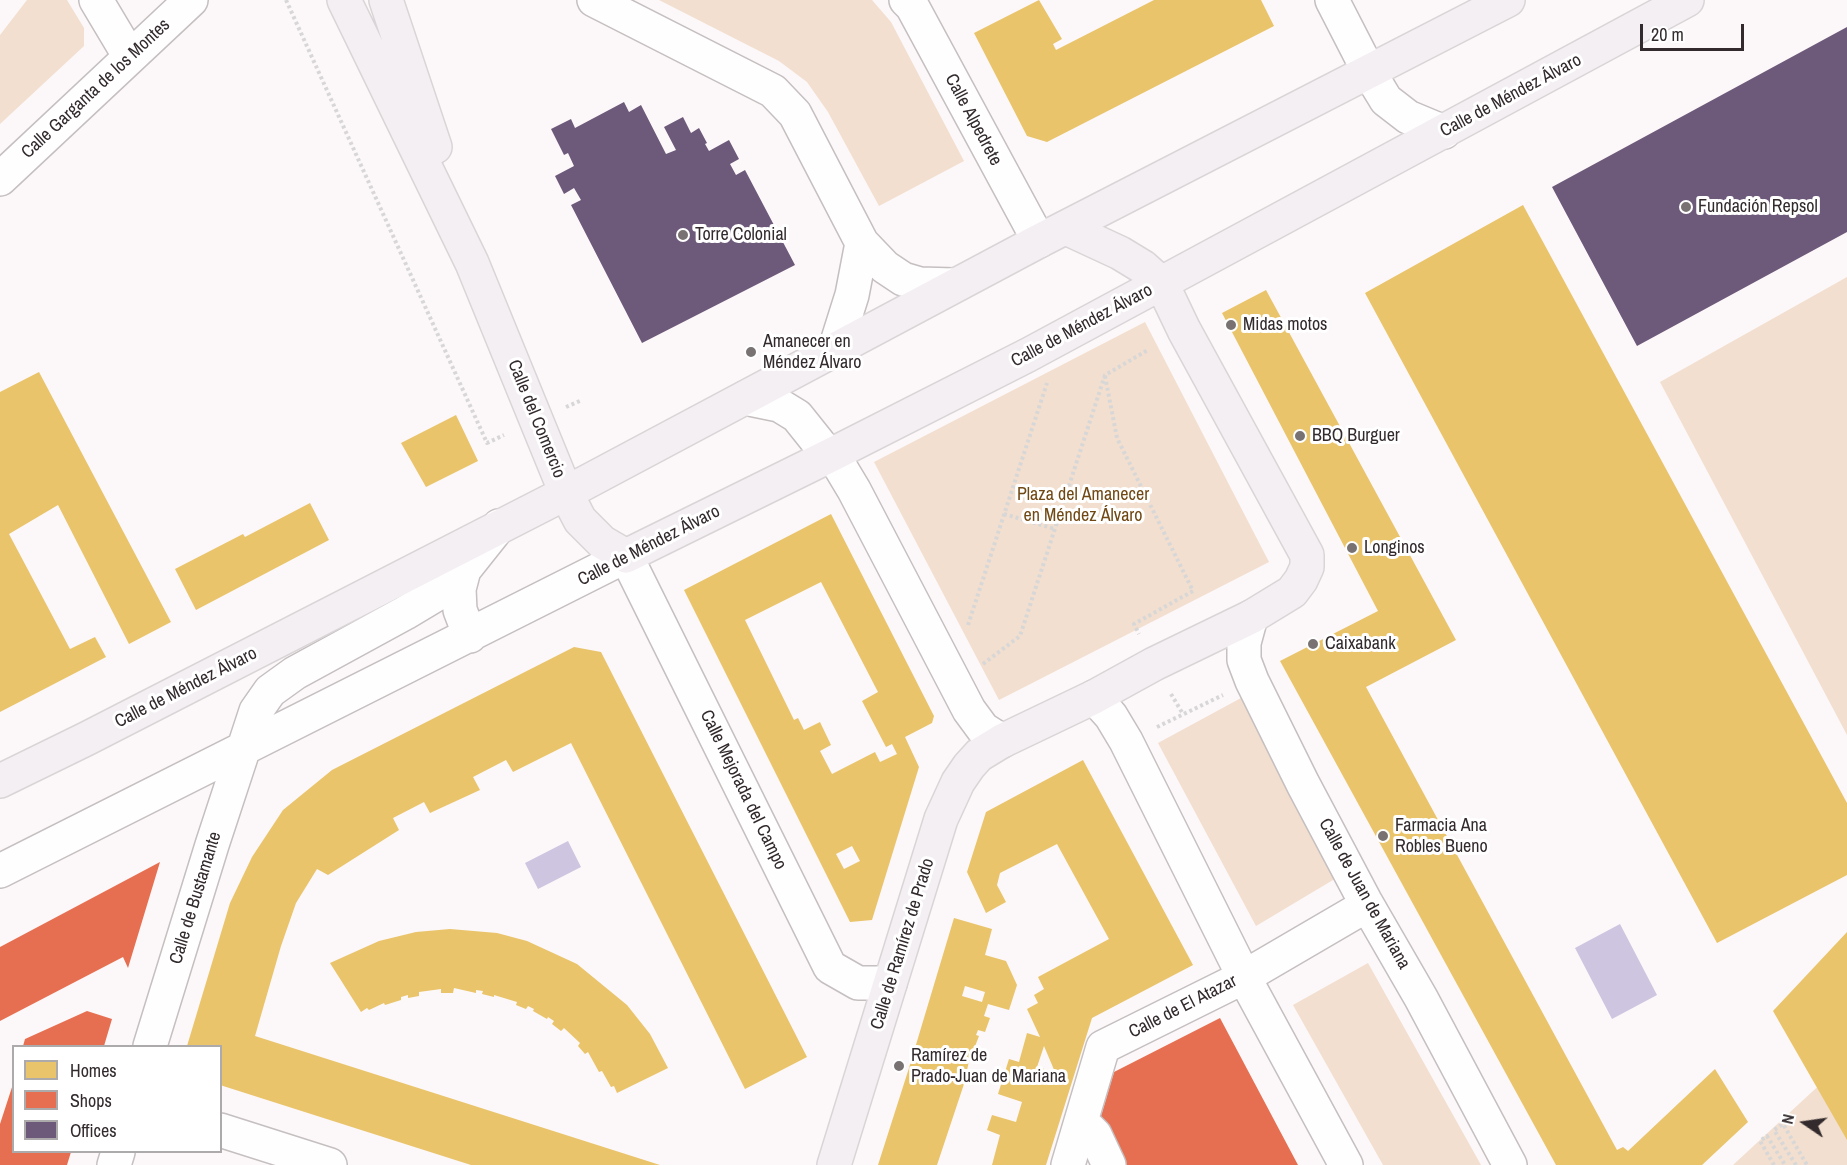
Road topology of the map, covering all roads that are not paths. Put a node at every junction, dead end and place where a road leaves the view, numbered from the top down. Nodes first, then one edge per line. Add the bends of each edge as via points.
1 (96, 0) edge
2 (191, 0) edge
3 (344, 0) edge
4 (386, 0) edge
5 (594, 0) edge
6 (906, 0) edge
7 (1332, 0) edge
8 (1508, 0) edge
9 (1687, 0) edge
10 (130, 57) junction
11 (1369, 72) junction
12 (1444, 132) junction
13 (0, 179) edge
14 (1052, 234) junction
15 (862, 243) junction
16 (472, 263) junction
17 (1162, 284) junction
18 (954, 285) junction
19 (836, 349) junction
20 (745, 398) junction
21 (829, 456) junction
22 (566, 493) junction
23 (499, 526) junction
24 (626, 556) junction
25 (464, 570) junction
26 (1251, 617) junction
27 (470, 636) junction
28 (1094, 697) junction
29 (1002, 741) junction
30 (243, 749) junction
31 (0, 781) edge
32 (0, 871) edge
33 (1365, 901) junction
34 (1244, 977) junction
35 (890, 982) junction
36 (151, 1045) edge
37 (1081, 1121) junction
38 (222, 1131) edge
39 (330, 1165) edge
40 (834, 1165) edge
41 (1068, 1165) edge
42 (1109, 1165) edge
43 (1346, 1165) edge
44 (1510, 1165) edge

1 - 10 street
2 - 10 street, Calle Garganta de los Montes
3 - 16 main road, Calle del Comercio
4 - 16 main road, Calle del Comercio
5 - 15 street via 773,91 795,114
6 - 14 street, Calle Alpedrete
7 - 11 street
8 - 11 main road, Calle de Méndez Álvaro
9 - 12 main road, Calle de Méndez Álvaro
10 - 13 street, Calle Garganta de los Montes
11 - 12 street via 1386,100 1408,117
11 - 14 main road, Calle de Méndez Álvaro
12 - 17 main road, Calle de Méndez Álvaro
14 - 17 main road via 1120,253
14 - 18 main road, Calle de Méndez Álvaro
15 - 18 street via 903,279
15 - 19 street
16 - 22 main road, Calle del Comercio
17 - 21 main road, Calle de Méndez Álvaro
17 - 26 main road via 1307,555 1307,567 1292,592
18 - 19 main road, Calle de Méndez Álvaro
19 - 20 main road, Calle de Méndez Álvaro
20 - 21 street via 779,405 797,416
20 - 22 main road, Calle de Méndez Álvaro
21 - 24 main road, Calle de Méndez Álvaro
21 - 29 street via 855,490 969,710 983,729
22 - 23 main road, Calle de Méndez Álvaro
22 - 24 main road, Calle del Comercio via 580,520 602,542
23 - 25 street, Calle de Méndez Álvaro
23 - 31 main road, Calle de Méndez Álvaro
24 - 27 street, Calle de Méndez Álvaro
24 - 35 street, Calle Mejorada del Campo via 830,967 858,983
25 - 27 street, Calle de Méndez Álvaro via 459,589 460,610
25 - 30 street, Calle de Méndez Álvaro via 440,592 405,614 295,673 270,691 256,711
26 - 28 main road
26 - 33 street, Calle de Juan de Mariana via 1244,660 1252,681
27 - 30 street, Calle de Méndez Álvaro
28 - 29 main road
28 - 34 street via 1126,741
29 - 35 main road, Calle de Ramírez de Prado via 969,766 949,800
30 - 32 street, Calle de Méndez Álvaro
30 - 36 street, Calle de Bustamante
33 - 34 street, Calle de El Atazar via 1357,911
33 - 44 street, Calle de Juan de Mariana
34 - 37 street, Calle de El Atazar via 1103,1047
34 - 43 street
35 - 40 main road, Calle de Ramírez de Prado
37 - 41 street, Calle de El Atazar
37 - 42 street via 1095,1135
38 - 39 street

